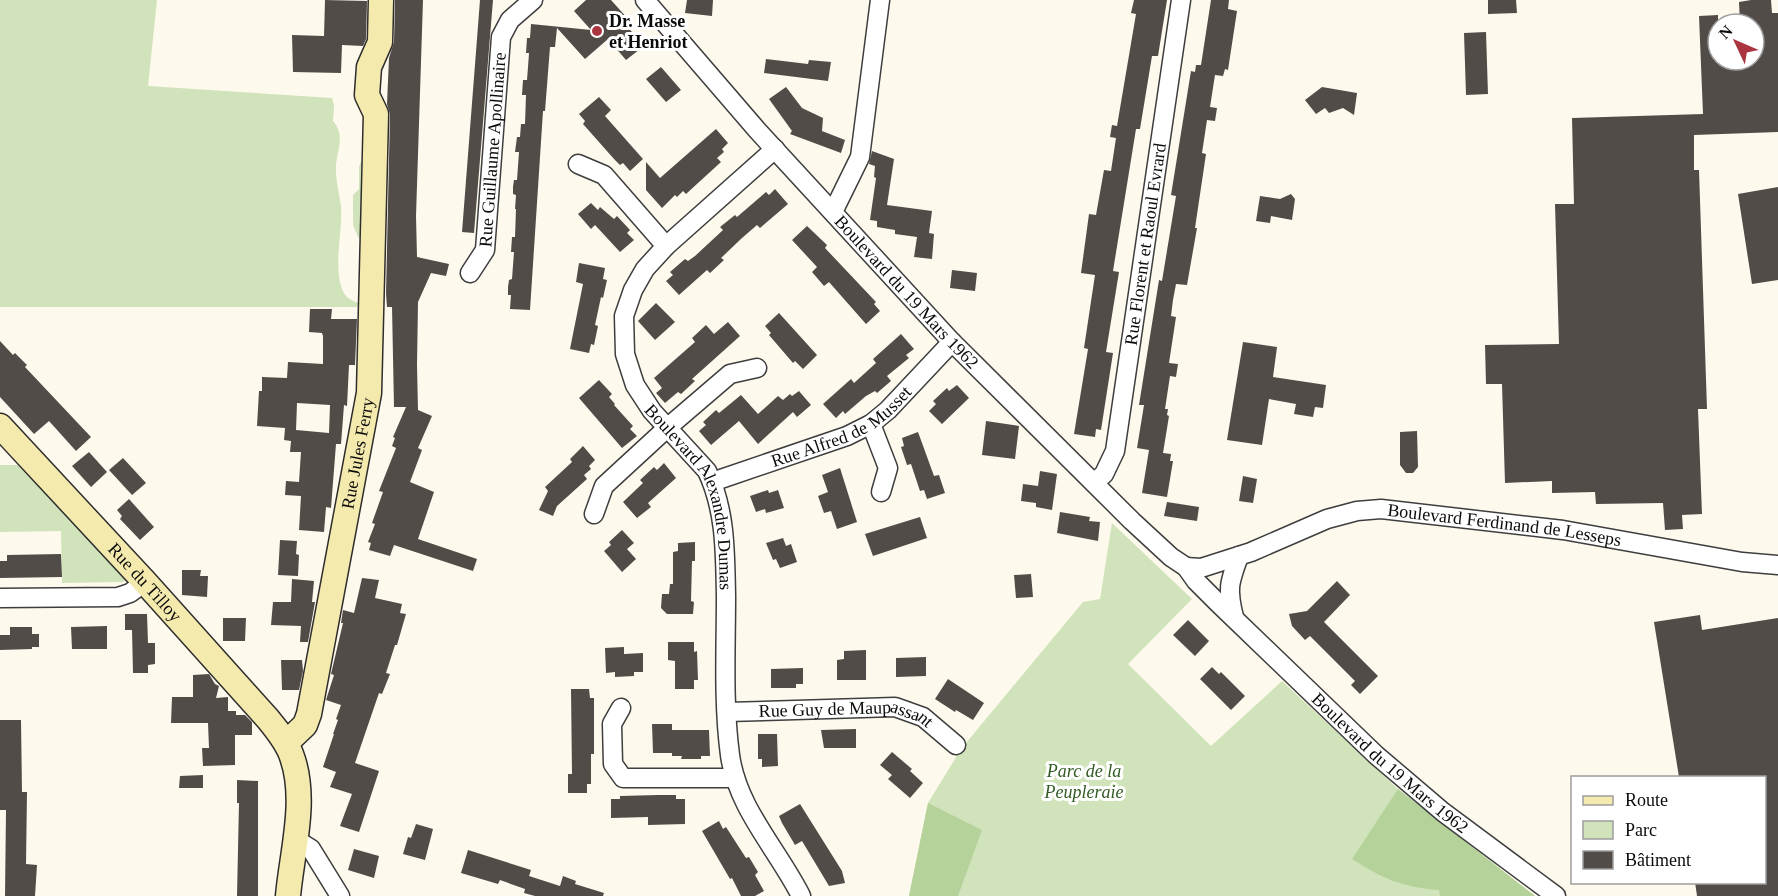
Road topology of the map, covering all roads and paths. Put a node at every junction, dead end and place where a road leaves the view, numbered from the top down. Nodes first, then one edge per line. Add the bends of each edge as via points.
1 (381, 0) edge
2 (532, 0) edge
3 (645, 0) edge
4 (880, 0) edge
5 (1181, 0) edge
6 (775, 150) junction
7 (578, 165) dead end
8 (833, 212) junction
9 (666, 246) junction
10 (470, 273) dead end
11 (952, 342) junction
12 (757, 368) dead end
13 (872, 424) junction
14 (0, 426) edge
15 (667, 428) junction
16 (712, 482) junction
17 (1094, 483) junction
18 (881, 492) dead end
19 (594, 514) dead end
20 (1239, 556) junction
21 (1778, 565) edge
22 (1193, 567) junction
23 (145, 582) junction
24 (1228, 595) junction
25 (0, 598) edge
26 (1234, 617) junction
27 (621, 708) dead end
28 (727, 712) junction
29 (286, 743) junction
30 (956, 745) dead end
31 (735, 778) junction
32 (295, 839) junction
33 (288, 896) edge
34 (340, 896) edge
35 (801, 896) edge
36 (1556, 896) edge

1 - 29 street, Rue Jules Ferry via 380,42 369,67 368,88 375,114 369,393 309,714 305,725
2 - 10 street, Rue Guillaume Apollinaire via 510,20 501,37 485,250
3 - 6 street, Boulevard du 19 Mars 1962
4 - 8 street via 860,157
5 - 17 street, Rue Florent et Raoul Evrard via 1115,451 1104,474
6 - 8 street, Boulevard du 19 Mars 1962
6 - 9 street, Boulevard Alexandre Dumas
7 - 9 street via 604,175
8 - 11 street, Boulevard du 19 Mars 1962
9 - 15 street, Boulevard Alexandre Dumas via 645,269 624,316 625,354 635,385
11 - 13 street, Rue Alfred de Musset
11 - 17 street, Boulevard du 19 Mars 1962
12 - 15 street via 730,374
13 - 16 street, Rue Alfred de Musset
13 - 18 street via 888,468
14 - 23 street, Rue du Tilloy
15 - 16 street, Boulevard Alexandre Dumas via 707,471
15 - 19 street via 604,486
16 - 28 street, Boulevard Alexandre Dumas via 722,516 726,555
17 - 22 street, Boulevard du 19 Mars 1962 via 1171,557
20 - 21 street, Boulevard Ferdinand de Lesseps via 1327,519 1381,510 1563,530
20 - 22 street
20 - 24 street, Boulevard du 19 Mars 1962
22 - 24 street, Boulevard du 19 Mars 1962 via 1217,581
22 - 26 street, Boulevard du 19 Mars 1962 via 1196,581
23 - 25 street via 118,597
23 - 29 street, Rue du Tilloy
24 - 26 street, Boulevard du 19 Mars 1962
26 - 36 street, Boulevard du 19 Mars 1962 via 1376,755 1443,812
27 - 31 street via 612,724 613,764 623,778
28 - 30 street, Rue Guy de Maupassant via 896,707 923,717
28 - 31 street, Boulevard Alexandre Dumas
29 - 32 street via 298,790
31 - 35 street, Boulevard Alexandre Dumas via 747,806
32 - 33 street
32 - 34 street via 311,849

